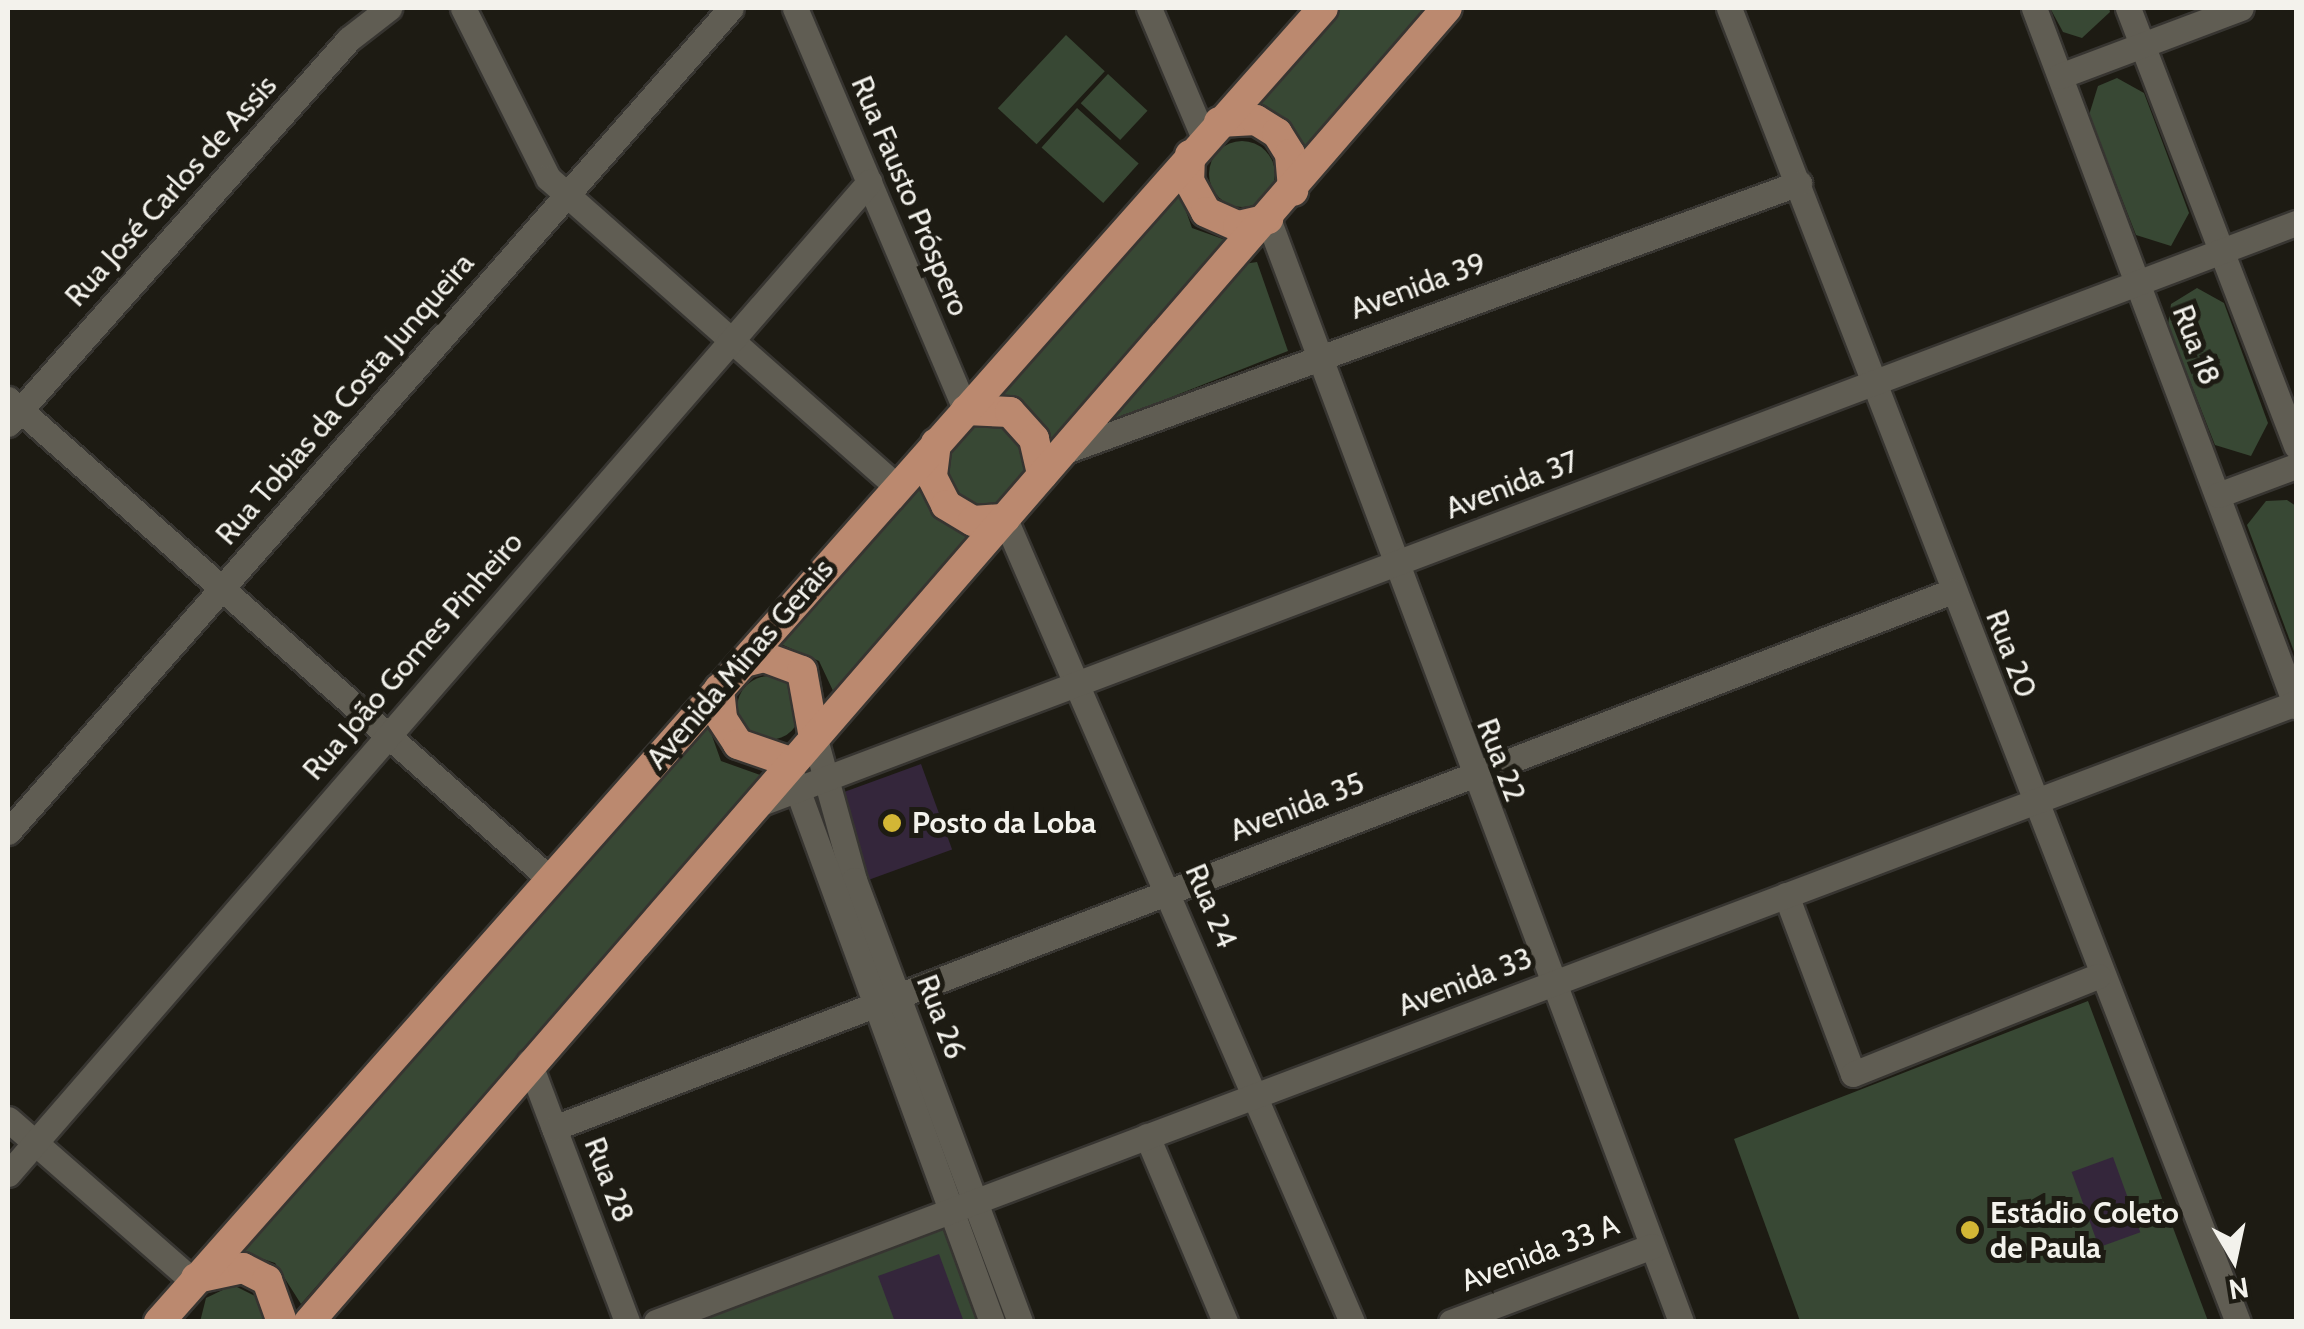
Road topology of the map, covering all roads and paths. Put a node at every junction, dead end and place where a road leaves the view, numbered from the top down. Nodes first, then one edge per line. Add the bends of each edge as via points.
1 (389, 8) edge
2 (463, 8) edge
3 (731, 8) edge
4 (795, 8) edge
5 (1149, 8) edge
6 (1322, 8) edge
7 (1447, 8) edge
8 (1729, 8) edge
9 (2034, 8) edge
10 (2128, 8) edge
11 (2241, 8) edge
12 (2143, 45) junction
13 (2060, 76) junction
14 (1204, 138) junction
15 (869, 182) junction
16 (1798, 183) junction
17 (1293, 192) junction
18 (566, 195) junction
19 (1268, 219) junction
20 (2296, 223) edge
21 (2222, 252) junction
22 (2138, 283) junction
23 (730, 340) junction
24 (1317, 358) junction
25 (1874, 382) junction
26 (966, 410) junction
27 (12, 411) edge
28 (936, 443) junction
29 (2296, 446) edge
30 (1051, 464) junction
31 (2296, 466) edge
32 (895, 486) junction
33 (2218, 496) junction
34 (1005, 519) junction
35 (1392, 565) junction
36 (222, 588) junction
37 (1952, 591) junction
38 (744, 662) junction
39 (1080, 682) junction
40 (719, 690) junction
41 (2296, 704) edge
42 (813, 732) junction
43 (386, 734) junction
44 (787, 761) junction
45 (1472, 775) junction
46 (822, 782) junction
47 (797, 791) junction
48 (2033, 802) junction
49 (751, 807) junction
50 (8, 832) edge
51 (550, 879) junction
52 (844, 884) junction
53 (1169, 892) junction
54 (1786, 896) junction
55 (2098, 976) junction
56 (1551, 984) junction
57 (886, 1000) junction
58 (529, 1062) junction
59 (1256, 1095) junction
60 (8, 1120) edge
61 (554, 1128) junction
62 (1147, 1136) junction
63 (34, 1144) junction
64 (8, 1174) edge
65 (963, 1206) junction
66 (1652, 1246) junction
67 (192, 1280) junction
68 (159, 1322) edge
69 (182, 1322) edge
70 (282, 1322) edge
71 (309, 1322) edge
72 (627, 1322) edge
73 (656, 1322) edge
74 (992, 1322) edge
75 (1020, 1322) edge
76 (1225, 1322) edge
77 (1352, 1322) edge
78 (1451, 1322) edge
79 (1681, 1322) edge
80 (2238, 1322) edge

1 - 27 street, Rua José Carlos de Assis via 349,39
2 - 18 street via 548,178
3 - 18 street, Rua Tobias da Costa Junqueira
4 - 15 street, Rua Fausto Próspero
5 - 14 street
6 - 14 main road, Avenida Minas Gerais
7 - 17 main road
8 - 16 street, Rua 20
9 - 13 street, Rua 18
10 - 12 street, Rua 18
11 - 12 street
12 - 13 street
12 - 21 street, Rua 18
13 - 22 street, Rua 18
14 - 17 main road via 1256,120 1277,133 1290,154
14 - 19 main road via 1189,182 1206,212 1238,226
14 - 26 main road, Avenida Minas Gerais
15 - 23 street, Rua João Gomes Pinheiro
15 - 26 street, Rua Fausto Próspero
16 - 24 street, Avenida 39
16 - 25 street, Rua 20
17 - 19 main road
18 - 23 street
18 - 36 street, Rua Tobias da Costa Junqueira
19 - 24 street, Rua 22
19 - 30 main road
20 - 21 street, Avenida 37
21 - 22 street, Avenida 37
21 - 29 street, Rua 18
22 - 25 street, Avenida 37
22 - 33 street, Rua 18
23 - 32 street
23 - 43 street, Rua João Gomes Pinheiro
24 - 30 street, Avenida 39
24 - 35 street, Rua 22
25 - 35 street, Avenida 37
25 - 37 street, Rua 20
26 - 28 main road, Avenida Minas Gerais
26 - 30 main road via 1010,412
27 - 36 street
28 - 32 main road, Avenida Minas Gerais
28 - 34 main road via 932,477 946,505 973,522
30 - 34 main road
31 - 33 street
32 - 38 main road, Avenida Minas Gerais
33 - 41 street, Rua 18
34 - 39 street, Rua 24
34 - 42 main road
35 - 39 street, Avenida 37
35 - 45 street, Rua 22
36 - 43 street
36 - 50 street, Rua Tobias da Costa Junqueira
37 - 45 street, Avenida 35
37 - 48 street, Rua 20
38 - 40 main road, Avenida Minas Gerais
38 - 42 main road via 764,658 802,670
39 - 46 street, Avenida 37
39 - 53 street, Rua 24
40 - 44 main road via 722,719 738,744
40 - 51 main road, Avenida Minas Gerais
41 - 48 street, Avenida 33
42 - 44 main road
42 - 46 street, Rua 26
43 - 51 street
43 - 63 street, Rua João Gomes Pinheiro
44 - 47 street, Rua 26
44 - 49 main road
45 - 53 street, Avenida 35
45 - 56 street, Rua 22
46 - 47 street, Avenida 37
46 - 52 street, Rua 26
47 - 49 street, Avenida 37
47 - 52 street, Rua 26
48 - 54 street, Avenida 33
48 - 55 street, Rua 20
49 - 58 main road
51 - 67 main road, Avenida Minas Gerais
52 - 57 street, Rua 26
53 - 57 street, Avenida 35
53 - 59 street, Rua 24
54 - 55 street via 1852,1074
54 - 56 street, Avenida 33
55 - 80 street, Rua 20
56 - 59 street, Avenida 33
56 - 66 street, Rua 22
57 - 61 street, Avenida 35
57 - 65 street, Rua 26
58 - 61 street, Rua 28
58 - 71 main road
59 - 62 street, Avenida 33
59 - 77 street, Rua 24
60 - 63 street
61 - 72 street, Rua 28
62 - 65 street, Avenida 33
62 - 76 street
63 - 64 street, Rua João Gomes Pinheiro
63 - 67 street
65 - 73 street, Avenida 33
65 - 74 street, Rua 26
65 - 75 street, Rua 26
66 - 78 street, Avenida 33 A
66 - 79 street, Rua 22
67 - 68 main road, Avenida Minas Gerais
67 - 69 main road
67 - 70 main road via 243,1268 267,1280

